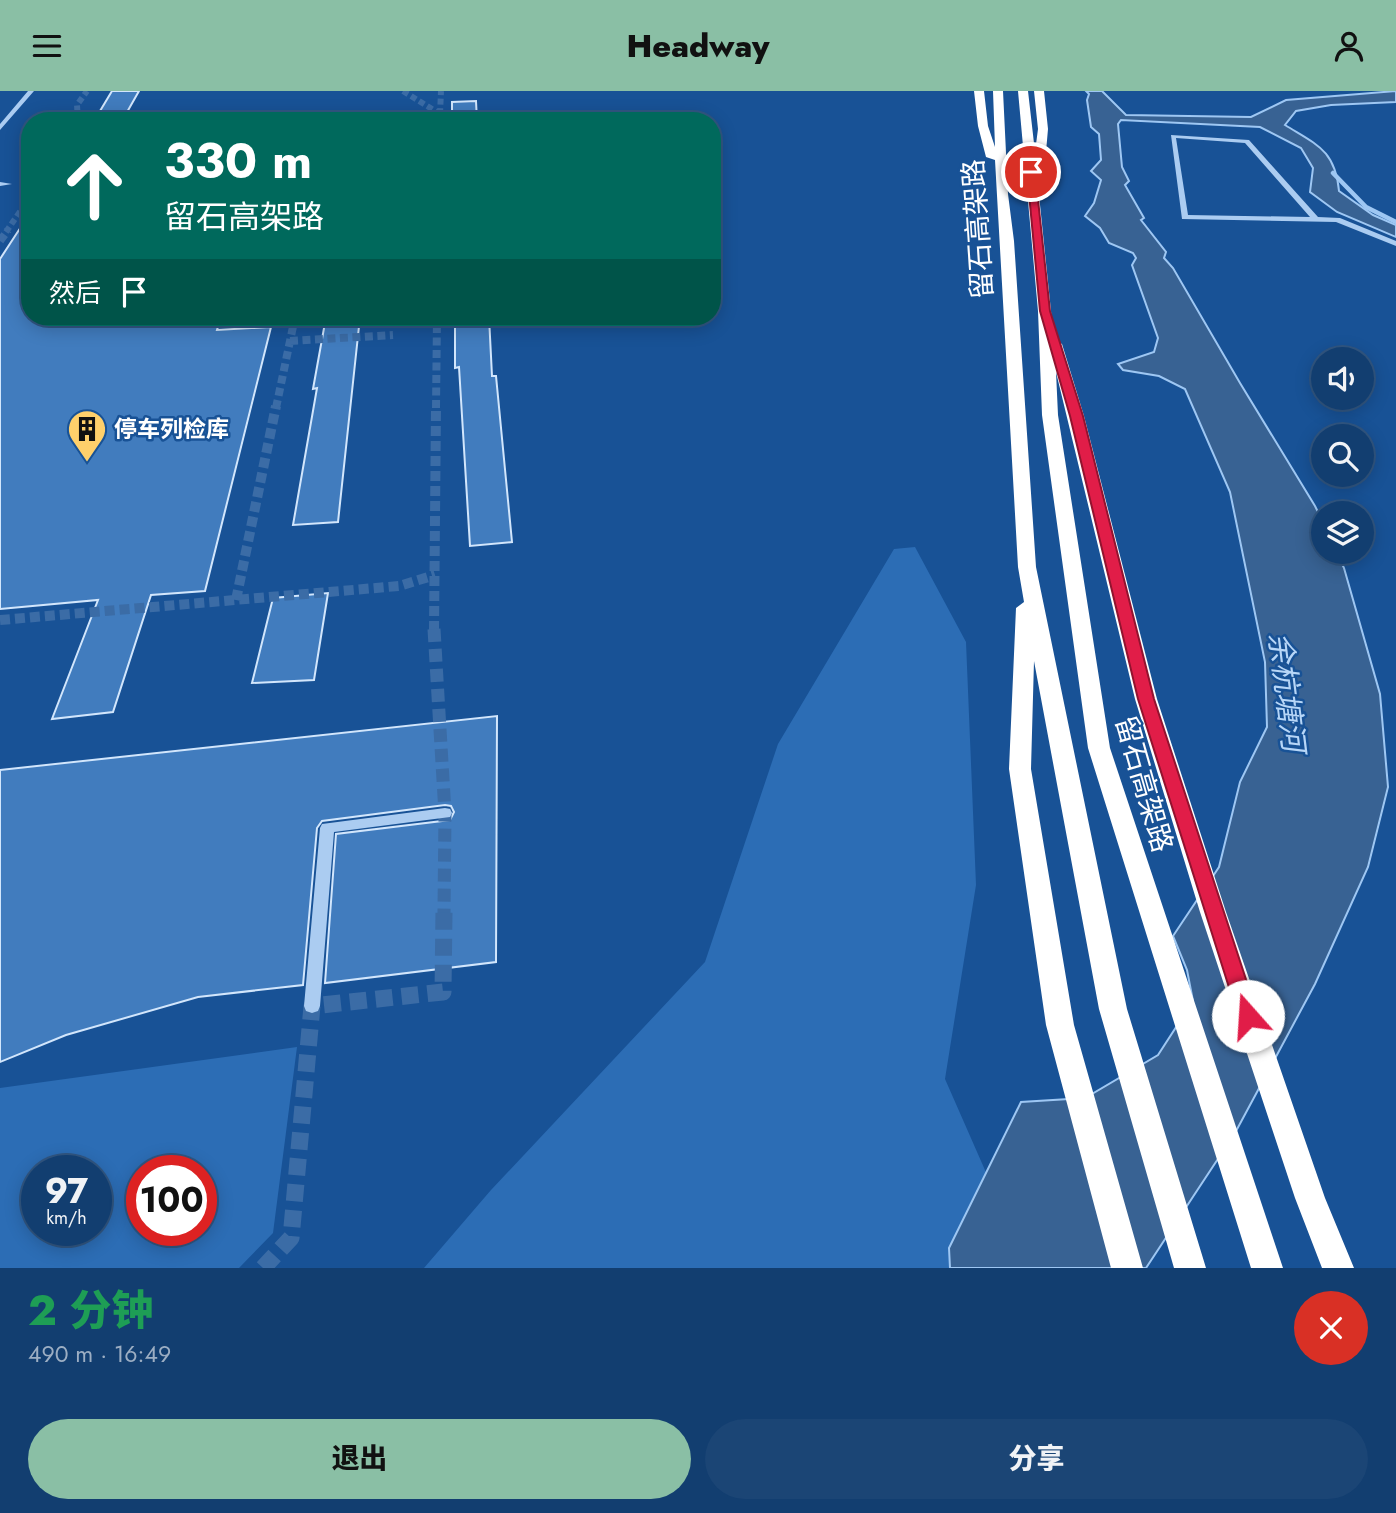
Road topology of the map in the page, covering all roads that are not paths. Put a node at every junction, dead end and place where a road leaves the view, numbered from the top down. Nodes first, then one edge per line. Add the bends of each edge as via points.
1 (31, 91) edge
2 (979, 91) edge
3 (998, 91) edge
4 (1023, 91) edge
5 (1040, 91) edge
6 (0, 128) edge
7 (1002, 194) junction
8 (1034, 199) junction
9 (1315, 219) junction
10 (1396, 244) edge
11 (1045, 311) junction
12 (1027, 567) junction
13 (445, 813) dead end
14 (312, 1006) dead end
15 (1127, 1268) edge
16 (1190, 1268) edge
17 (1267, 1268) edge
18 (1338, 1268) edge

1 - 6 street
2 - 7 highway
3 - 7 highway, 留石高架路
4 - 8 highway, 留石高架路
5 - 8 highway via 1043,129
7 - 12 highway, 留石高架路
8 - 11 highway, 留石高架路
9 - 9 street via 1185,217 1173,136 1247,141
9 - 10 street via 1337,220
11 - 17 highway, 留石高架路 via 1050,415 1099,748
11 - 18 highway via 1076,416 1146,699 1213,912
12 - 15 highway via 1020,769 1060,1025
12 - 16 highway, 留石高架路 via 1113,1009
13 - 14 lane via 327,828

